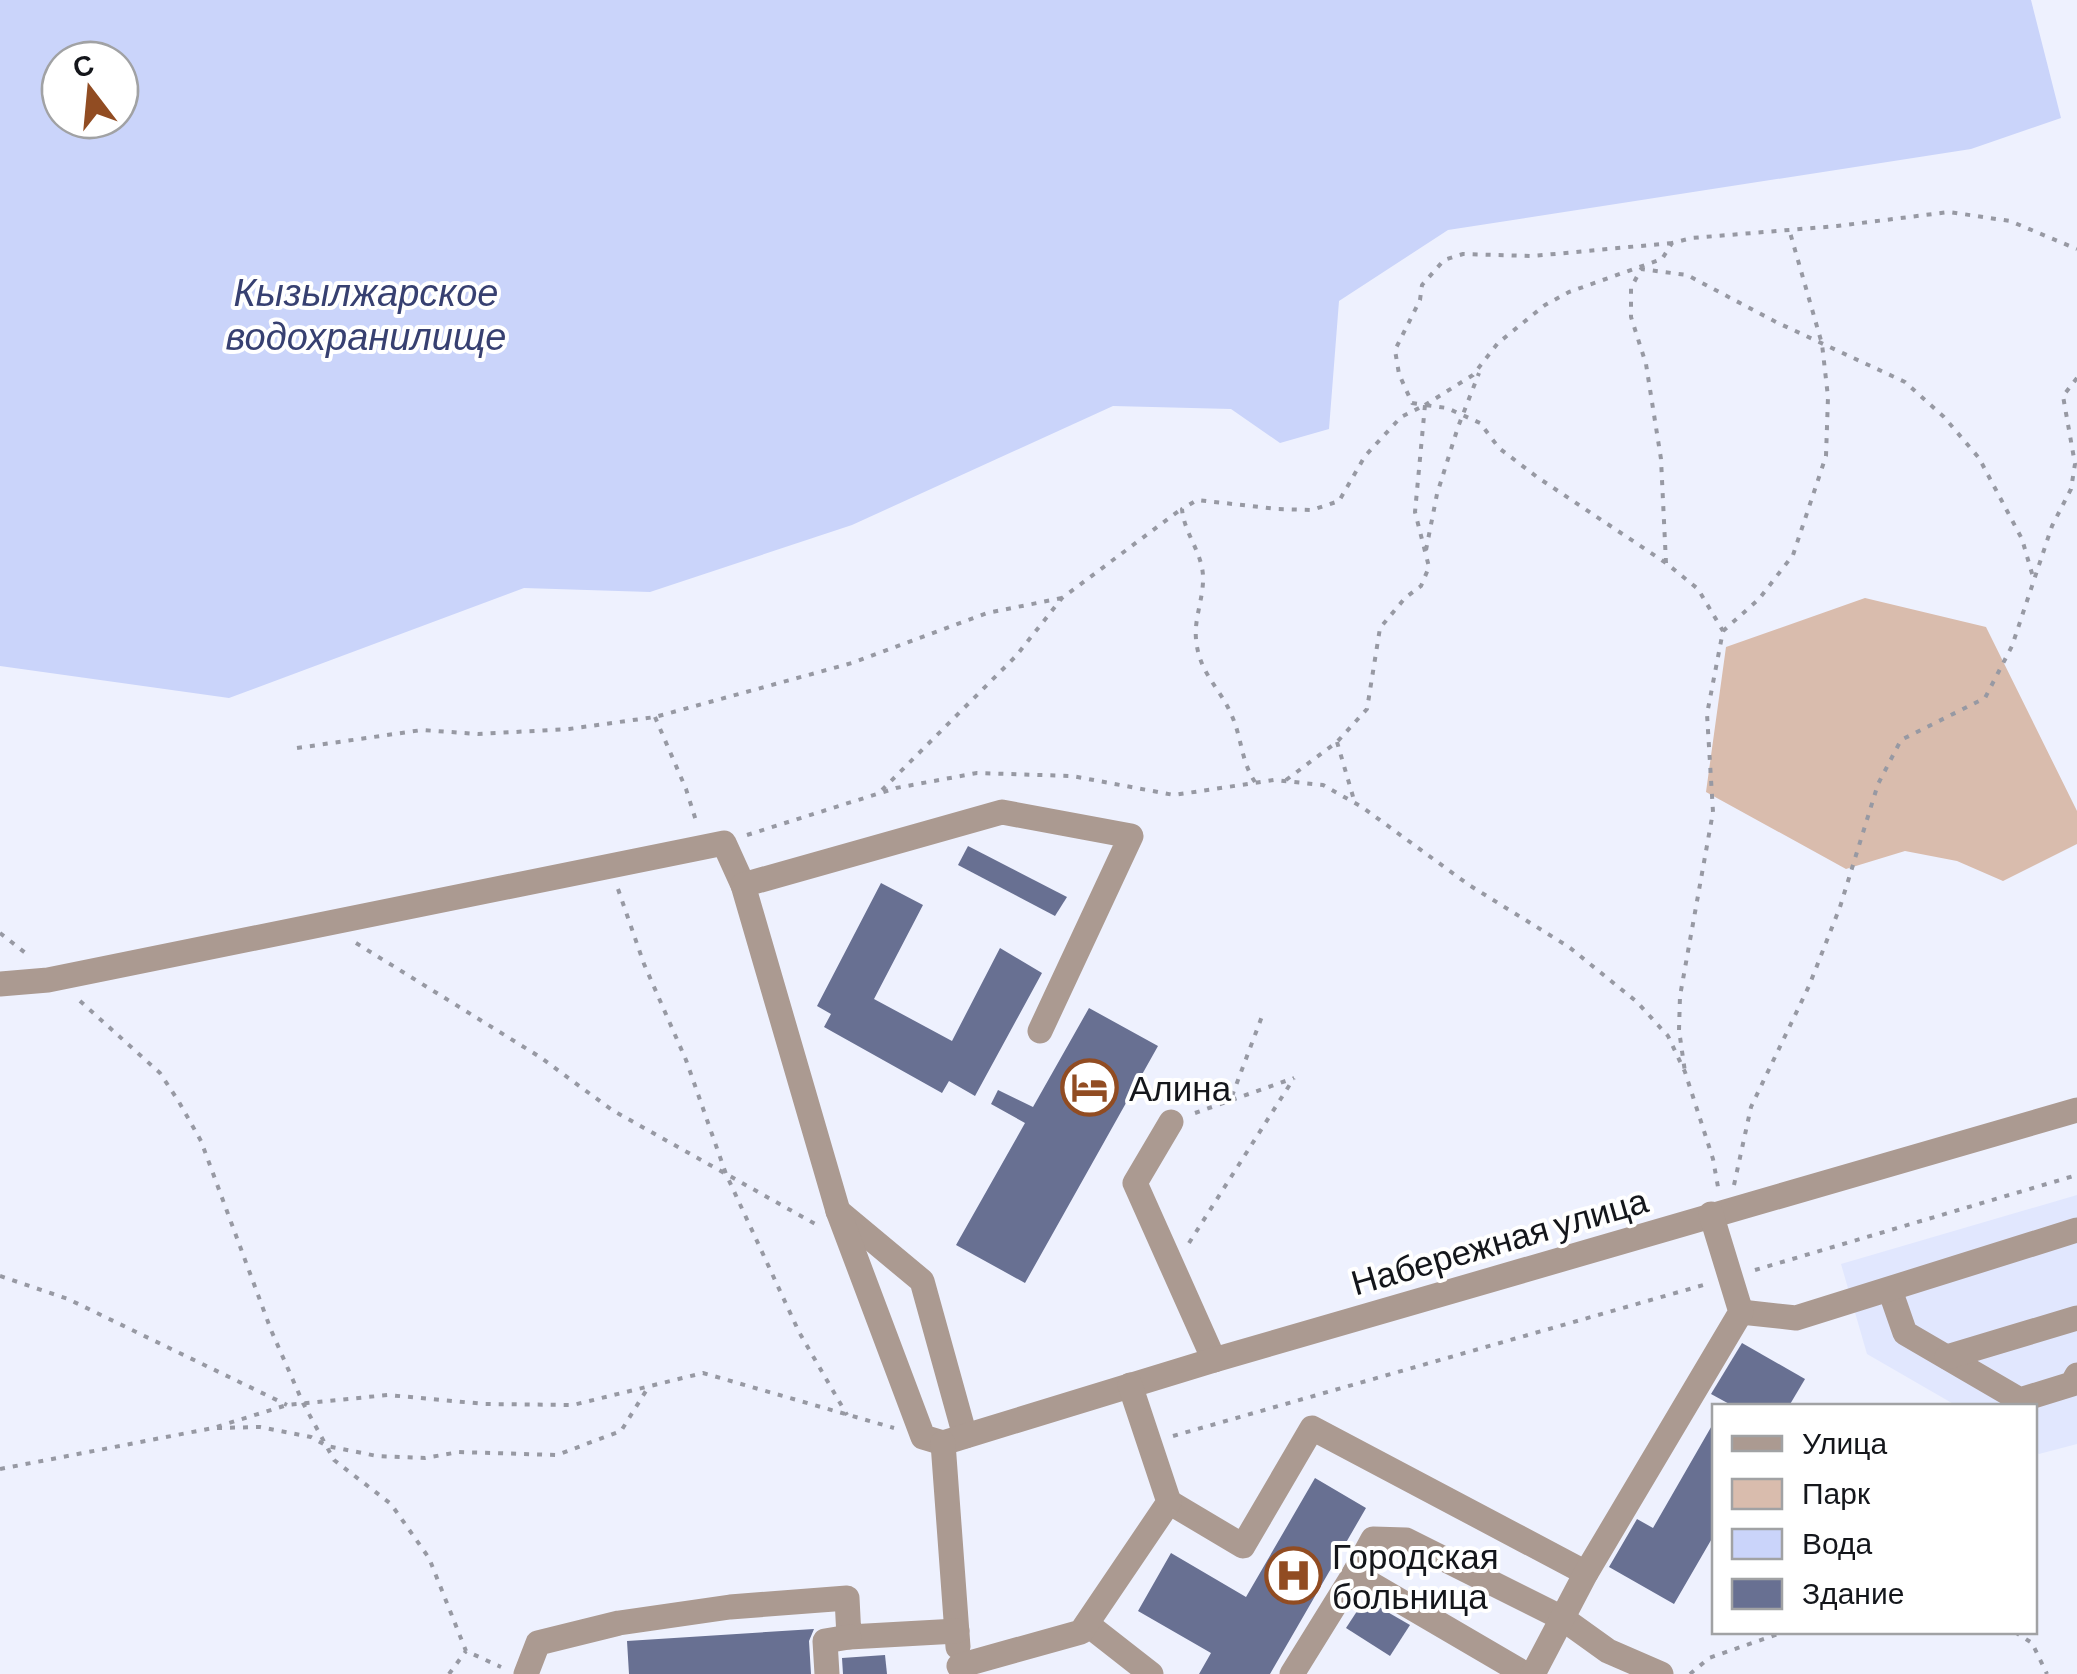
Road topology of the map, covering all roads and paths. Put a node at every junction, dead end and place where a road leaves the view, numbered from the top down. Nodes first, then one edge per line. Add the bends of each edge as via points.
1 (1789, 229) junction
2 (1672, 243) junction
3 (2077, 249) edge
4 (1641, 268) junction
5 (1822, 344) junction
6 (1481, 369) junction
7 (2077, 378) edge
8 (1425, 405) junction
9 (1463, 415) junction
10 (1182, 509) junction
11 (1426, 553) junction
12 (1666, 563) junction
13 (2033, 577) junction
14 (1062, 598) junction
15 (1723, 631) junction
16 (656, 716) junction
17 (1337, 742) junction
18 (297, 748) dead end
19 (1255, 782) junction
20 (1284, 782) junction
21 (879, 794) junction
22 (1355, 802) junction
23 (714, 845) junction
24 (610, 866) junction
25 (743, 886) junction
26 (0, 933) edge
27 (354, 942) dead end
28 (56, 978) junction
29 (0, 984) edge
30 (1264, 1011) dead end
31 (1040, 1032) dead end
32 (1685, 1072) junction
33 (1232, 1098) junction
34 (2077, 1110) edge
35 (1171, 1122) joint
36 (726, 1174) junction
37 (2077, 1176) edge
38 (1733, 1196) dead end
39 (1715, 1202) junction
40 (838, 1211) junction
41 (2077, 1230) edge
42 (850, 1243) junction
43 (1173, 1269) junction
44 (0, 1276) edge
45 (1730, 1277) junction
46 (1890, 1290) junction
47 (1741, 1312) junction
48 (2077, 1318) edge
49 (1947, 1357) junction
50 (1214, 1360) junction
51 (2077, 1375) edge
52 (649, 1386) junction
53 (1130, 1386) junction
54 (303, 1403) junction
55 (287, 1405) junction
56 (847, 1414) junction
57 (212, 1428) junction
58 (944, 1439) junction
59 (1149, 1442) junction
60 (327, 1446) junction
61 (0, 1469) edge
62 (1169, 1502) junction
63 (1586, 1572) junction
64 (1354, 1574) junction
65 (1562, 1618) junction
66 (1087, 1624) junction
67 (957, 1630) junction
68 (1778, 1634) edge
69 (2018, 1634) edge
70 (849, 1637) junction
71 (466, 1651) junction
72 (960, 1670) edge
73 (449, 1674) edge
74 (515, 1674) edge
75 (526, 1674) edge
76 (826, 1674) edge
77 (1151, 1674) edge
78 (1292, 1674) edge
79 (1525, 1674) edge
80 (1533, 1674) edge
81 (1661, 1674) edge
82 (1690, 1674) edge
83 (2047, 1674) edge

1 - 2 path
1 - 3 path via 1949,212 2010,222
1 - 5 path
2 - 4 path via 1662,259
2 - 8 path via 1444,260 1422,285 1395,350 1412,402
4 - 5 path via 1688,276
4 - 6 path via 1545,306 1498,343
4 - 12 path via 1631,288 1631,317 1661,459
5 - 13 path via 1905,382 1944,417 1979,458 2022,539
5 - 15 path via 1826,456 1816,490 1793,554 1759,599
6 - 8 path
6 - 9 path
7 - 13 path via 2063,396 2075,464 2071,489
8 - 9 path
8 - 10 path via 1384,432 1339,501 1278,510 1197,500
8 - 11 path via 1415,512
9 - 11 path
9 - 12 path via 1537,477
10 - 14 path
10 - 19 path via 1203,575 1198,653 1231,711 1243,764
11 - 17 path via 1430,567 1421,586 1380,628 1367,709
12 - 15 path via 1698,589
13 - 38 path via 2012,646 1985,698 1901,740 1878,784 1840,906 1751,1107
14 - 16 path via 987,614 852,663
14 - 21 path via 1016,656
15 - 32 path via 1707,714 1713,812 1680,996
16 - 18 path via 568,729 422,730
16 - 23 path
17 - 20 path
17 - 22 path
19 - 20 path
19 - 21 path via 1174,795 1072,776 977,773
20 - 22 path via 1323,785
21 - 23 path
22 - 32 path via 1624,991 1668,1036
23 - 24 street
23 - 25 street
24 - 28 street
24 - 36 path
25 - 31 street via 1002,812 1132,836
25 - 40 street
26 - 28 path
27 - 36 path via 540,1057 612,1110
28 - 29 street
28 - 54 path via 160,1074 179,1102 201,1142
30 - 33 path
32 - 39 path via 1713,1160
33 - 35 path
33 - 43 path via 1294,1078
34 - 39 street, Набережная улица
35 - 43 street via 1135,1182
36 - 42 path
36 - 56 path via 799,1332
37 - 45 path
39 - 45 street
39 - 50 street, Набережная улица
40 - 42 street
40 - 58 street via 922,1282
41 - 46 street
42 - 58 street
43 - 50 street
44 - 55 path via 68,1299
45 - 47 street
45 - 59 path
46 - 47 street via 1796,1318
46 - 49 street via 1905,1332
47 - 63 street
48 - 49 street
49 - 51 street via 2020,1400 2072,1384
50 - 53 street, Набережная улица
52 - 54 path via 572,1405 388,1394
52 - 56 path via 703,1372
52 - 60 path via 621,1431 558,1455 459,1452 425,1458
53 - 58 street, Набережная улица
53 - 59 street
54 - 55 path
54 - 60 path
55 - 57 path
56 - 58 path
57 - 60 path via 260,1427
57 - 61 path
58 - 67 street
59 - 62 street
60 - 71 path via 334,1460 391,1504 429,1558
62 - 63 street via 1243,1546 1312,1428
62 - 66 street
63 - 65 street
64 - 65 street via 1374,1539 1406,1540
64 - 78 street
64 - 79 street
65 - 80 street
65 - 81 street via 1608,1651
66 - 72 street via 1081,1632
66 - 77 street
67 - 70 street
67 - 72 street
68 - 82 path via 1709,1658
69 - 83 path via 2032,1643
70 - 75 street via 847,1598 730,1607 619,1622 538,1643
70 - 76 street via 825,1640
71 - 73 path
71 - 74 path

